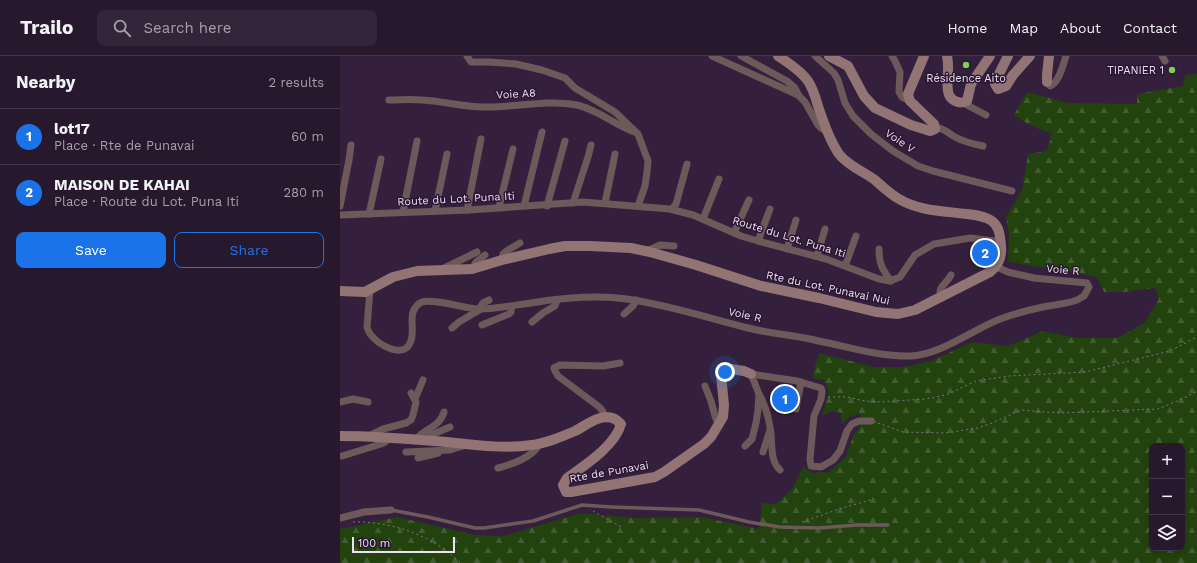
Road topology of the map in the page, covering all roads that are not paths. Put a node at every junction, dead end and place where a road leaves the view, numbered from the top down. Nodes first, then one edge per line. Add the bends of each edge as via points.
1 (467, 56) edge
2 (712, 56) edge
3 (741, 56) edge
4 (778, 56) edge
5 (815, 56) edge
6 (829, 56) edge
7 (892, 56) edge
8 (924, 56) edge
9 (947, 56) edge
10 (990, 56) edge
11 (1008, 56) edge
12 (1030, 56) edge
13 (1049, 56) edge
14 (1066, 56) edge
15 (844, 60) edge
16 (1047, 82) joint
17 (800, 96) junction
18 (389, 100) dead end
19 (910, 101) junction
20 (963, 103) junction
21 (986, 115) dead end
22 (935, 127) junction
23 (828, 131) junction
24 (542, 132) dead end
25 (638, 134) junction
26 (481, 139) dead end
27 (416, 141) dead end
28 (565, 141) dead end
29 (351, 145) dead end
30 (591, 145) dead end
31 (983, 146) dead end
32 (513, 149) dead end
33 (447, 154) dead end
34 (616, 154) dead end
35 (381, 159) dead end
36 (688, 164) dead end
37 (719, 179) dead end
38 (1012, 191) dead end
39 (750, 200) dead end
40 (605, 203) junction
41 (573, 204) junction
42 (340, 206) edge
43 (524, 206) junction
44 (547, 206) junction
45 (638, 206) junction
46 (499, 208) junction
47 (672, 209) junction
48 (770, 209) dead end
49 (467, 210) junction
50 (436, 211) junction
51 (403, 212) junction
52 (369, 214) junction
53 (340, 215) edge
54 (703, 219) junction
55 (796, 220) dead end
56 (825, 229) dead end
57 (734, 233) junction
58 (856, 236) dead end
59 (1000, 239) junction
60 (758, 241) junction
61 (520, 243) dead end
62 (674, 246) dead end
63 (787, 249) junction
64 (879, 249) dead end
65 (647, 251) junction
66 (477, 252) dead end
67 (485, 254) dead end
68 (817, 256) junction
69 (502, 260) junction
70 (845, 266) junction
71 (997, 267) junction
72 (472, 269) junction
73 (440, 270) junction
74 (951, 275) dead end
75 (891, 281) junction
76 (370, 290) junction
77 (340, 291) edge
78 (941, 297) junction
79 (488, 300) dead end
80 (557, 300) junction
81 (636, 300) junction
82 (510, 306) junction
83 (480, 309) junction
84 (624, 314) dead end
85 (532, 322) dead end
86 (482, 325) dead end
87 (452, 328) dead end
88 (620, 363) dead end
89 (751, 374) junction
90 (423, 380) dead end
91 (801, 382) junction
92 (705, 386) dead end
93 (759, 394) junction
94 (340, 402) edge
95 (368, 402) dead end
96 (796, 409) dead end
97 (444, 412) dead end
98 (605, 417) junction
99 (871, 421) road end
100 (718, 424) junction
101 (450, 427) dead end
102 (770, 427) junction
103 (340, 436) edge
104 (369, 436) junction
105 (389, 438) junction
106 (421, 440) junction
107 (468, 444) junction
108 (540, 444) junction
109 (745, 446) dead end
110 (450, 450) junction
111 (406, 452) dead end
112 (763, 452) dead end
113 (342, 456) dead end
114 (418, 458) dead end
115 (498, 468) dead end
116 (780, 470) dead end
117 (391, 510) joint
118 (340, 518) edge
119 (888, 526) dead end

1 - 25 street via 471,62 516,64 565,78 575,88 616,112
2 - 17 street
3 - 17 street via 787,81
4 - 23 main road via 808,81
5 - 38 street, Voie V via 834,73 853,116 893,151 918,166
6 - 15 main road
7 - 19 street via 900,72 899,92
8 - 19 main road via 908,94
9 - 20 main road via 950,97
10 - 20 main road via 975,76 967,101
11 - 12 main road via 996,80 998,89 1006,86
13 - 16 main road
14 - 16 street via 1053,85 1050,86
15 - 22 main road via 864,96 875,108 926,131 930,132
17 - 23 street via 818,125
18 - 25 street, Voie A8 via 423,100 483,107 525,104 577,105
19 - 22 main road
20 - 21 street
22 - 31 street via 942,128 967,142
23 - 59 main road via 844,159 899,199 926,209 982,216 996,224
24 - 43 street
25 - 45 street via 648,160 648,172
26 - 49 street
27 - 51 street
28 - 44 street
29 - 42 street
30 - 41 street
32 - 46 street
33 - 50 street
34 - 40 street
35 - 52 street
36 - 47 street via 676,204
37 - 54 street
39 - 57 street
40 - 41 street, Route du Lot. Puna Iti
40 - 45 street, Route du Lot. Puna Iti
41 - 44 street, Route du Lot. Puna Iti
43 - 44 street, Route du Lot. Puna Iti
43 - 46 street, Route du Lot. Puna Iti
45 - 47 street, Route du Lot. Puna Iti
46 - 49 street, Route du Lot. Puna Iti
47 - 54 street, Route du Lot. Puna Iti
48 - 60 street
49 - 50 street, Route du Lot. Puna Iti
50 - 51 street, Route du Lot. Puna Iti
51 - 52 street, Route du Lot. Puna Iti
52 - 53 street, Route du Lot. Puna Iti
54 - 57 street, Route du Lot. Puna Iti
55 - 63 street
56 - 68 street
57 - 60 street, Route du Lot. Puna Iti
58 - 70 street
59 - 71 main road via 1001,255
59 - 75 street via 970,238 934,244 915,254 900,277
60 - 63 street, Route du Lot. Puna Iti
61 - 69 street via 503,254
62 - 65 street via 660,245
63 - 68 street, Route du Lot. Puna Iti
64 - 75 street via 879,262
65 - 69 main road, Rte du Lot. Punavai Nui via 576,246 549,249
65 - 78 main road, Rte du Lot. Punavai Nui via 761,286 876,312 909,313
66 - 73 street
67 - 72 street
68 - 70 street, Route du Lot. Puna Iti
69 - 72 main road, Rte du Lot. Punavai Nui
70 - 75 street, Route du Lot. Puna Iti
71 - 78 main road, Rte du Lot. Punavai Nui
71 - 81 street, Voie R via 1034,278 1081,282 1089,287 1084,296 1077,300 1024,311 936,349 910,356 865,351 750,329
72 - 73 main road, Rte du Lot. Punavai Nui
73 - 76 main road, Rte du Lot. Punavai Nui via 398,275
74 - 78 street via 940,288
76 - 77 main road, Rte du Lot. Punavai Nui
76 - 83 street, Voie R via 367,327 369,332 379,342 394,349 402,350 411,342 413,312 421,302
79 - 83 street
80 - 81 street, Voie R
80 - 82 street, Voie R
80 - 85 street via 555,306
81 - 84 street
82 - 83 street, Voie R
82 - 86 street via 509,314
83 - 87 street
88 - 98 street via 603,366 560,365 554,368 558,376 598,406
89 - 91 street
89 - 93 street
89 - 100 main road, Rte de Punavai via 724,368 723,417
90 - 104 street via 413,396 416,402 411,420
91 - 96 street
91 - 99 street via 821,388 822,391 814,416 810,459 812,466 821,467 833,460 852,424
92 - 100 street
93 - 102 street
93 - 109 street via 752,439
94 - 95 street via 353,399
97 - 106 street via 440,422 419,435
98 - 100 main road, Rte de Punavai via 613,418 621,424 618,433 606,448 567,478 563,485 566,492 655,477 704,444
98 - 108 main road
101 - 106 street
102 - 112 street
102 - 116 street via 774,461
103 - 104 main road
104 - 105 main road
105 - 106 main road
105 - 113 street via 381,444
106 - 107 main road
107 - 108 main road via 505,447
107 - 110 street
108 - 115 street via 530,455
110 - 111 street
110 - 114 street
117 - 118 street via 364,512
117 - 119 lane via 475,528 533,521 582,505 699,510 780,527

